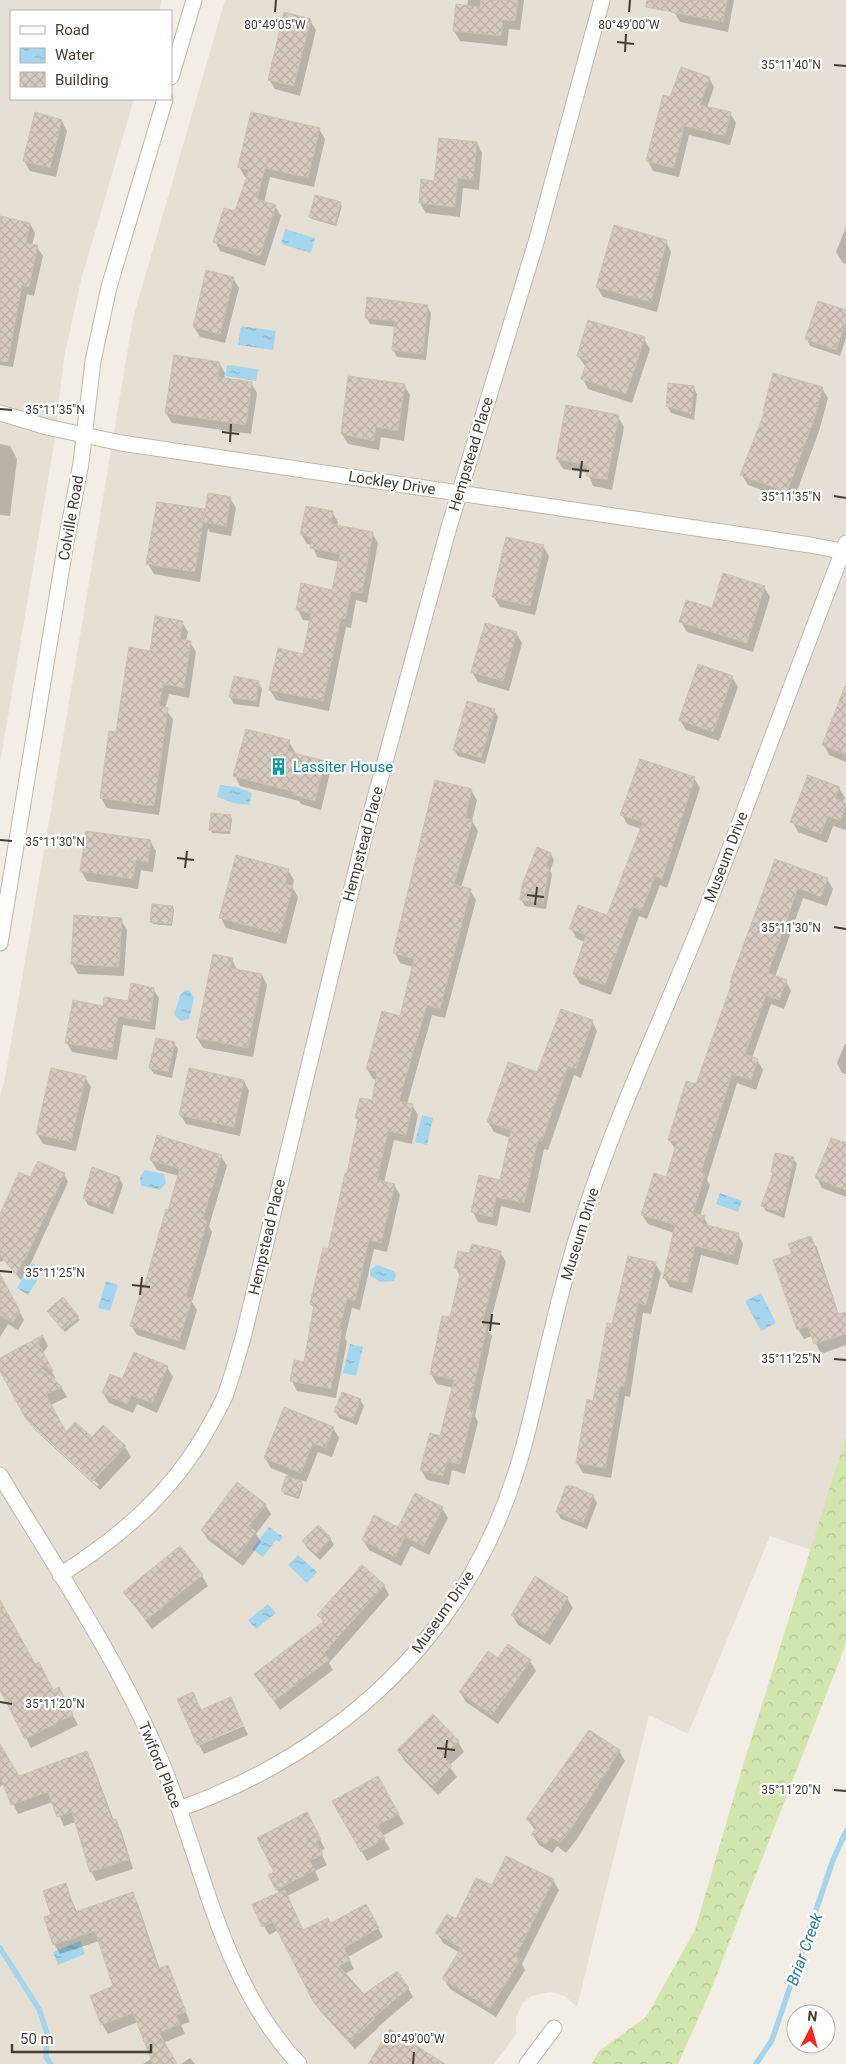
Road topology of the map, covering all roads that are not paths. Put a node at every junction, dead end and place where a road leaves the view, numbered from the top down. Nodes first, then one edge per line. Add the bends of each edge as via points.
1 (194, 0) edge
2 (602, 0) edge
3 (172, 74) edge
4 (165, 100) edge
5 (0, 413) edge
6 (84, 436) junction
7 (459, 493) junction
8 (845, 548) edge
9 (0, 943) edge
10 (0, 1475) edge
11 (60, 1575) junction
12 (178, 1809) junction
13 (554, 2028) dead end
14 (299, 2064) edge
15 (527, 2064) edge

1 - 3 street
2 - 7 street, Hempstead Place via 537,239
4 - 6 street, Colville Road via 104,310 93,362
5 - 6 street, Lockley Drive
6 - 7 street, Lockley Drive
6 - 9 street, Colville Road
7 - 8 street, Lockley Drive
7 - 11 street, Hempstead Place via 363,842 243,1338 225,1397 197,1448 155,1501 99,1550
8 - 12 street, Museum Drive via 715,887 591,1194 564,1284 516,1474 481,1558 447,1613 419,1649 378,1691 292,1757 236,1787
10 - 11 street, Twiford Place
11 - 12 street, Twiford Place via 137,1708
12 - 14 street, Twiford Place via 232,1961 254,2006 271,2032
13 - 15 street

